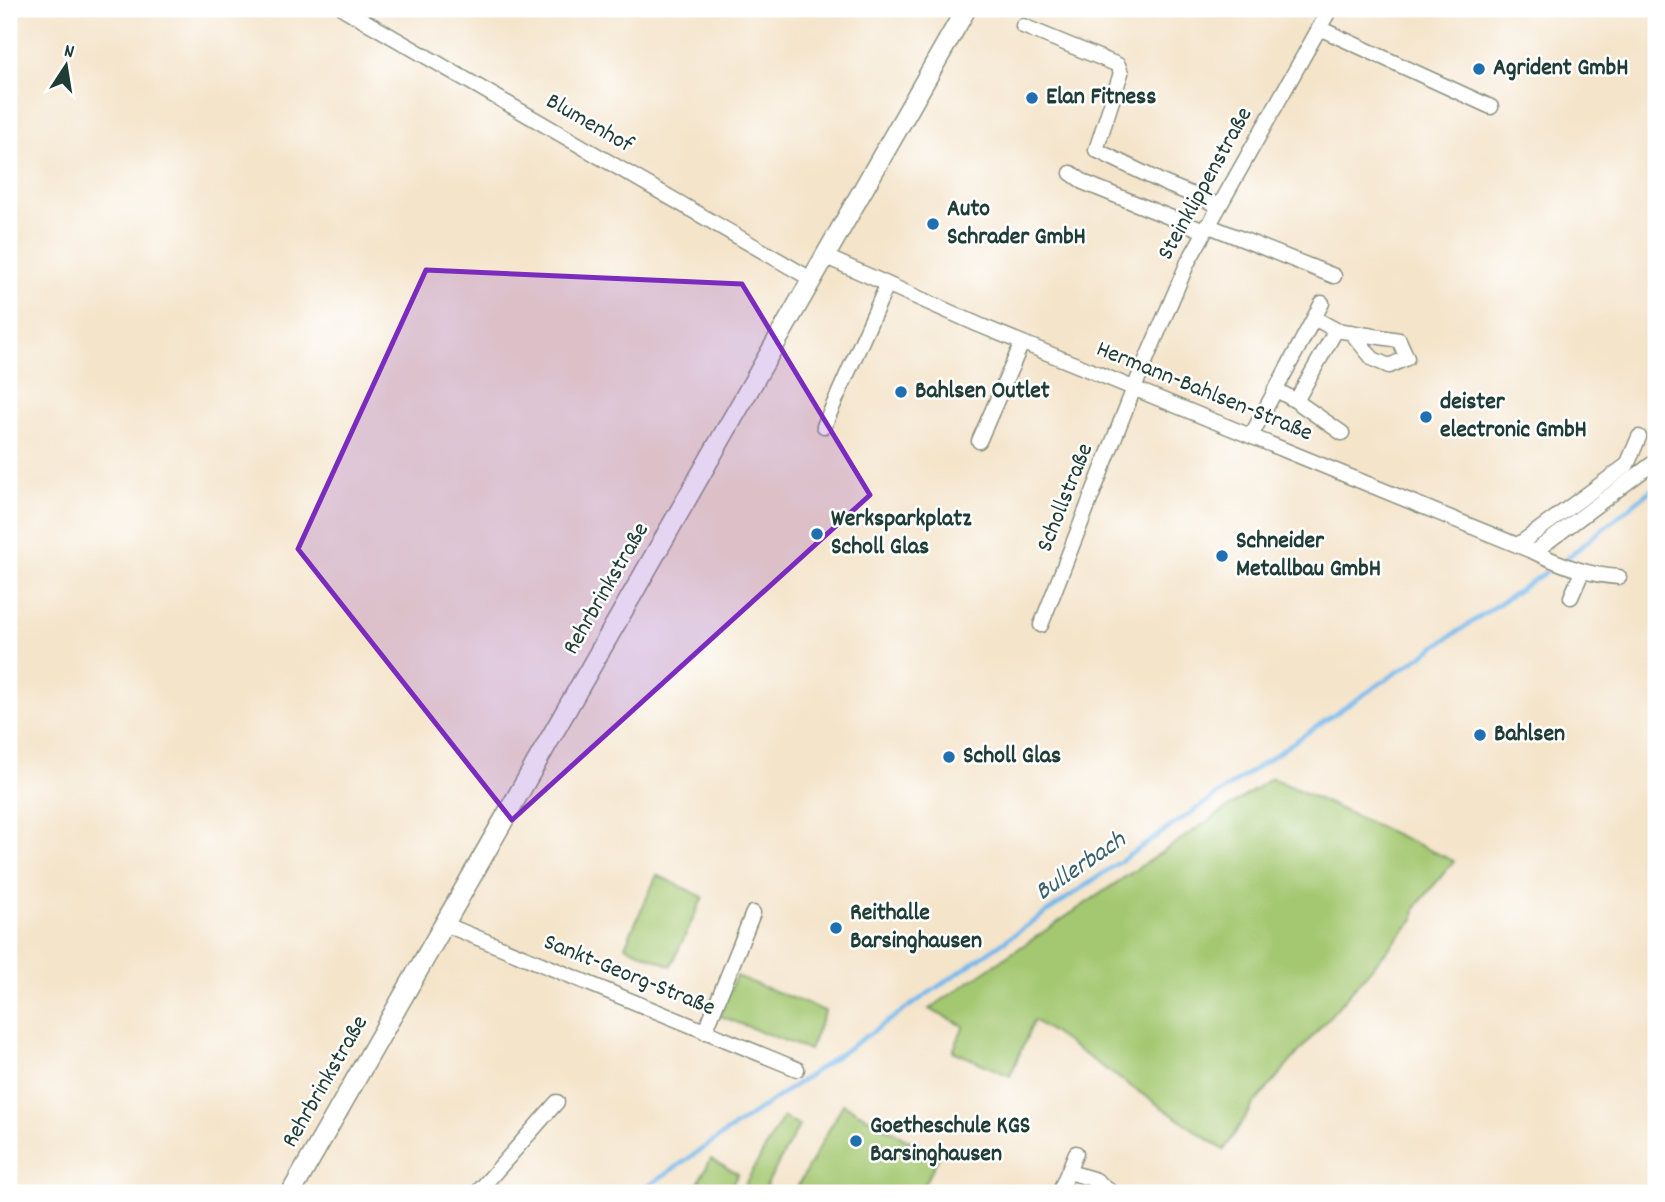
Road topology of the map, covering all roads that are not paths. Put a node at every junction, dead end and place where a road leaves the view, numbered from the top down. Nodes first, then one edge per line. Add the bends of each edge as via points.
1 (344, 9) edge
2 (966, 9) edge
3 (1330, 9) edge
4 (1023, 26) dead end
5 (1319, 28) junction
6 (1491, 107) dead end
7 (1071, 173) dead end
8 (1218, 205) junction
9 (1206, 228) junction
10 (824, 256) junction
11 (1334, 276) dead end
12 (811, 279) junction
13 (887, 285) junction
14 (1322, 303) dead end
15 (1314, 318) junction
16 (1336, 330) junction
17 (1351, 332) dead end
18 (1022, 343) junction
19 (1134, 388) junction
20 (1275, 389) junction
21 (1296, 401) junction
22 (824, 426) dead end
23 (1342, 433) dead end
24 (1251, 436) junction
25 (1640, 437) dead end
26 (979, 441) dead end
27 (1656, 461) edge
28 (1518, 545) junction
29 (1534, 552) junction
30 (1582, 572) junction
31 (1619, 577) dead end
32 (1572, 597) dead end
33 (1041, 625) dead end
34 (753, 913) dead end
35 (444, 924) junction
36 (705, 1032) junction
37 (797, 1069) dead end
38 (557, 1102) dead end
39 (1076, 1153) dead end
40 (1069, 1172) junction
41 (291, 1193) edge
42 (477, 1193) edge
43 (1059, 1193) edge
44 (1112, 1193) edge

1 - 12 street, Blumenhof
2 - 10 main road, Rehrbrinkstraße
3 - 5 street, Steinklippenstraße
4 - 8 street via 1118,65 1121,73 1096,150
5 - 6 street
5 - 8 street, Steinklippenstraße
7 - 9 street via 1085,183
8 - 9 street, Steinklippenstraße
9 - 11 street
9 - 19 street, Steinklippenstraße
10 - 12 main road, Rehrbrinkstraße
10 - 13 street, Hermann-Bahlsen-Straße
12 - 35 main road, Rehrbrinkstraße
13 - 18 street, Hermann-Bahlsen-Straße
13 - 22 street
14 - 15 street
15 - 16 street
15 - 20 street
16 - 17 street
16 - 21 street
18 - 19 street, Hermann-Bahlsen-Straße
18 - 26 street
19 - 24 street, Hermann-Bahlsen-Straße
19 - 33 street, Schollstraße
20 - 21 street
20 - 24 street
21 - 23 street
24 - 28 street, Hermann-Bahlsen-Straße
25 - 28 street via 1627,465
27 - 29 street
28 - 29 street, Hermann-Bahlsen-Straße
29 - 30 street, Hermann-Bahlsen-Straße
30 - 31 street, Hermann-Bahlsen-Straße
30 - 32 street
34 - 36 street
35 - 36 street, Sankt-Georg-Straße
35 - 41 main road, Rehrbrinkstraße
36 - 37 street, Sankt-Georg-Straße
38 - 42 street
39 - 40 street
40 - 43 street
40 - 44 street via 1096,1180

